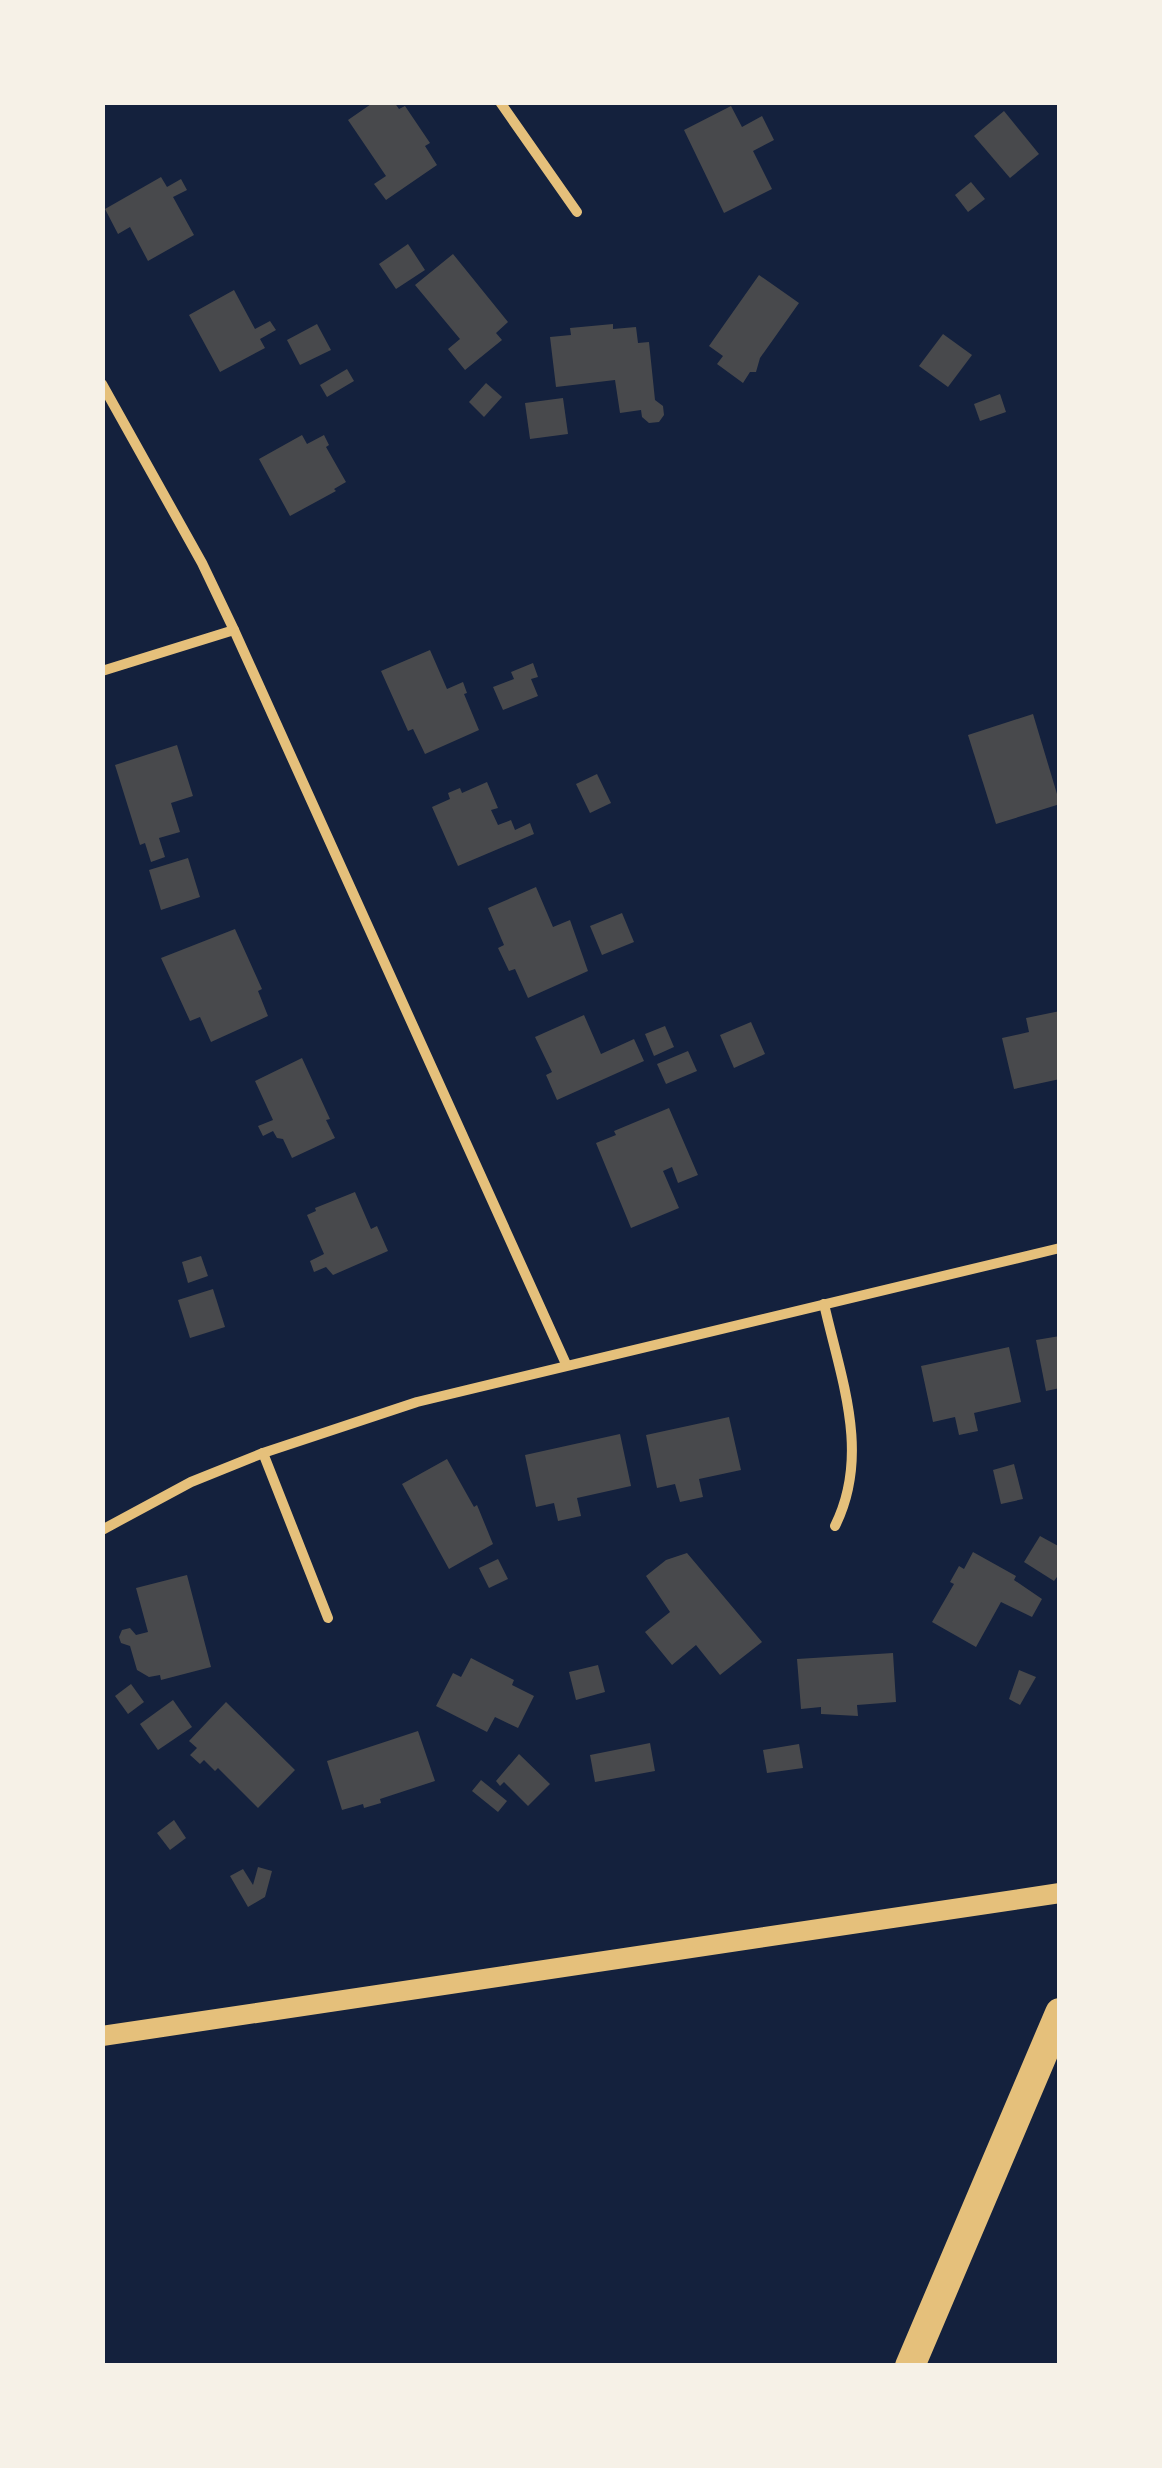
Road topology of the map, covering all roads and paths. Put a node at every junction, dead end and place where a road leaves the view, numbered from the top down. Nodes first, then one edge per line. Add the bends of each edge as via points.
1 (500, 102) edge
2 (577, 212) dead end
3 (102, 384) edge
4 (234, 630) junction
5 (102, 671) edge
6 (1060, 1248) edge
7 (824, 1304) junction
8 (566, 1364) junction
9 (264, 1453) junction
10 (835, 1526) dead end
11 (102, 1530) edge
12 (328, 1618) dead end
13 (1060, 1893) edge
14 (1060, 2013) edge
15 (102, 2036) edge
16 (910, 2366) edge

1 - 2 street
3 - 4 street
4 - 5 street
4 - 8 street
6 - 7 street
7 - 8 street
7 - 10 street via 854,1439 854,1468
8 - 9 street via 417,1402
9 - 11 street via 191,1482
9 - 12 street
13 - 15 main road
14 - 16 highway

